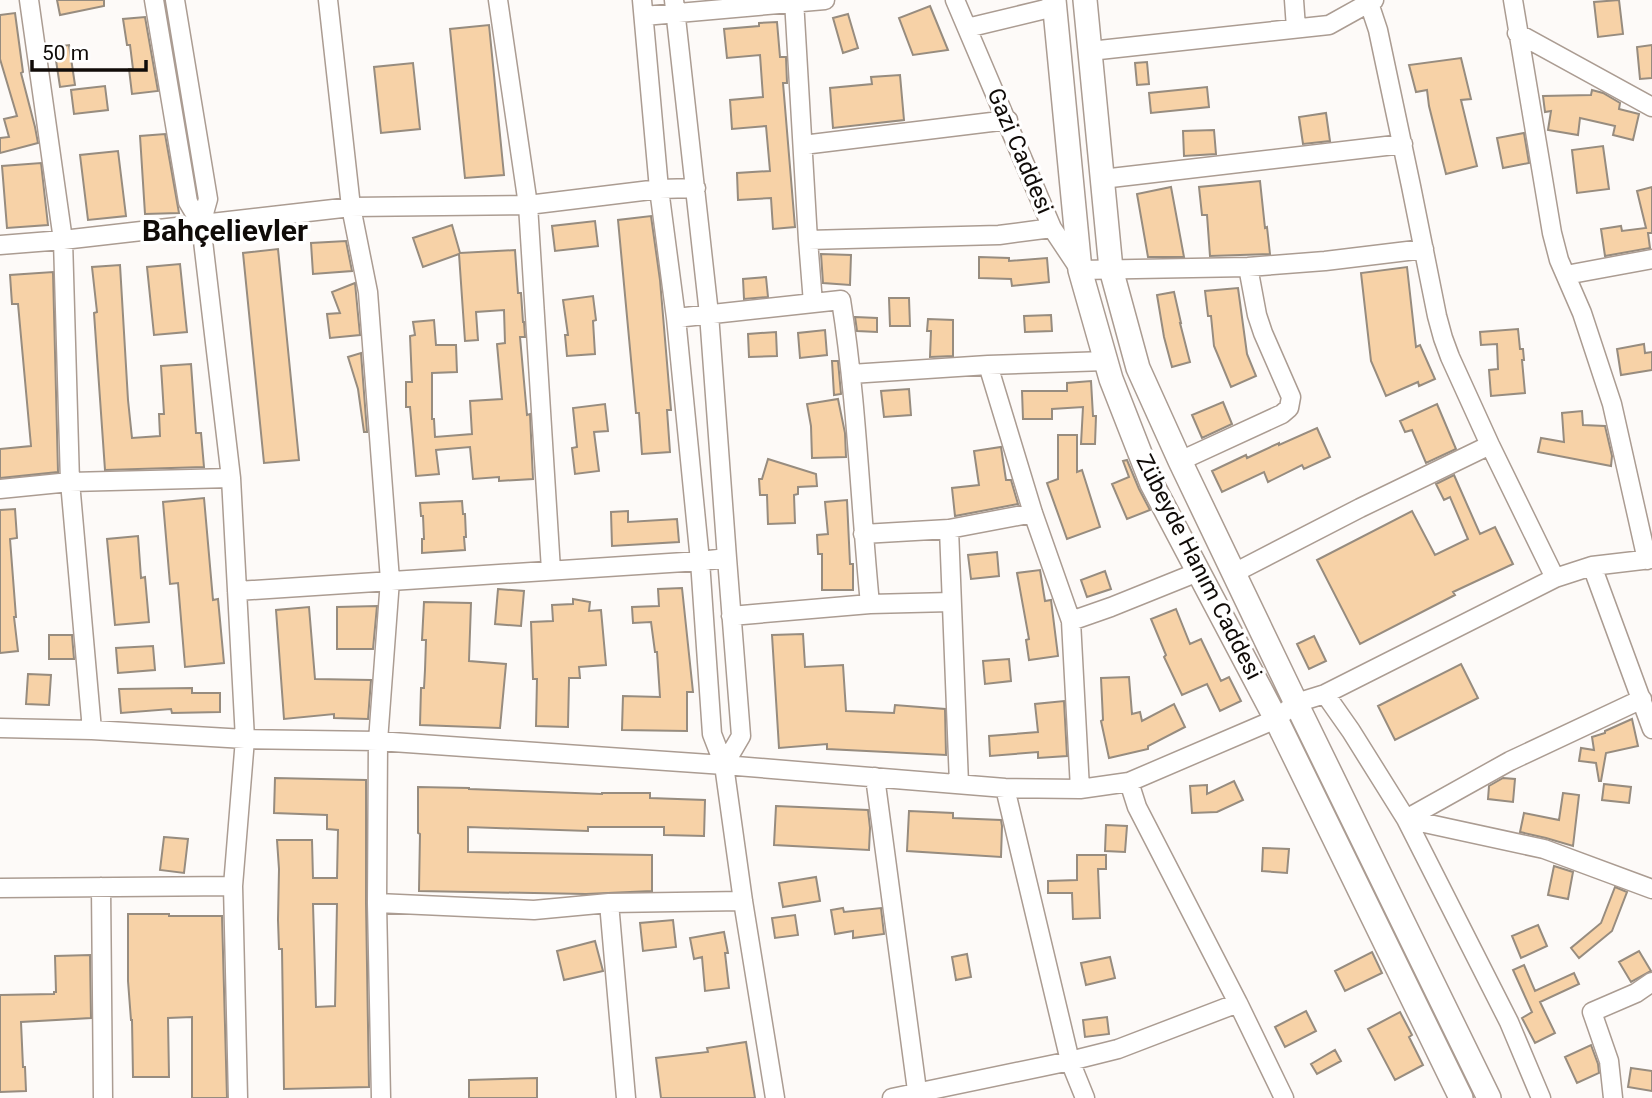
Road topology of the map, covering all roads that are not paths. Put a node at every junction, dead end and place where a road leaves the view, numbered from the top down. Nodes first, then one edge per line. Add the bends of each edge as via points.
1 (29, 0) edge
2 (154, 0) edge
3 (175, 0) edge
4 (328, 0) edge
5 (498, 0) edge
6 (825, 0) edge
7 (955, 0) edge
8 (1086, 0) edge
9 (1294, 0) edge
10 (1513, 0) edge
11 (794, 2) edge
12 (1372, 2) edge
13 (1054, 4) edge
14 (675, 6) edge
15 (643, 8) edge
16 (967, 28) junction
17 (1296, 28) junction
18 (1517, 33) junction
19 (1090, 51) junction
20 (1652, 107) edge
21 (1008, 120) junction
22 (1402, 144) junction
23 (803, 145) junction
24 (1102, 179) junction
25 (696, 188) junction
26 (659, 189) junction
27 (528, 205) junction
28 (351, 207) junction
29 (201, 224) junction
30 (1052, 228) junction
31 (63, 240) junction
32 (807, 240) junction
33 (0, 245) edge
34 (1424, 249) junction
35 (1652, 259) edge
36 (1248, 267) junction
37 (1111, 269) junction
38 (1080, 270) junction
39 (1566, 275) junction
40 (814, 303) junction
41 (709, 314) junction
42 (676, 318) junction
43 (1106, 361) junction
44 (988, 365) junction
45 (851, 374) junction
46 (1490, 445) junction
47 (1180, 461) junction
48 (231, 478) junction
49 (70, 482) junction
50 (0, 489) edge
51 (1032, 513) junction
52 (949, 528) junction
53 (863, 534) junction
54 (727, 558) junction
55 (1650, 559) edge
56 (700, 561) junction
57 (1592, 566) junction
58 (551, 570) junction
59 (1198, 572) junction
60 (1234, 573) junction
61 (1555, 578) junction
62 (390, 580) junction
63 (237, 591) junction
64 (951, 602) junction
65 (870, 604) junction
66 (731, 616) junction
67 (1071, 621) junction
68 (1325, 694) junction
69 (1642, 699) junction
70 (1296, 703) junction
71 (1276, 719) junction
72 (0, 728) edge
73 (1652, 729) edge
74 (92, 730) junction
75 (245, 739) junction
76 (378, 741) junction
77 (724, 765) junction
78 (875, 777) junction
79 (1129, 782) junction
80 (959, 784) junction
81 (1004, 788) junction
82 (1080, 789) junction
83 (1406, 819) junction
84 (233, 886) junction
85 (101, 887) junction
86 (0, 888) edge
87 (1652, 889) edge
88 (743, 901) junction
89 (377, 903) junction
90 (609, 903) junction
91 (1652, 982) edge
92 (1238, 1003) junction
93 (1070, 1061) junction
94 (917, 1096) edge
95 (103, 1098) edge
96 (238, 1098) edge
97 (382, 1098) edge
98 (626, 1098) edge
99 (775, 1098) edge
100 (892, 1098) edge
101 (1085, 1098) edge
102 (1284, 1098) edge
103 (1461, 1098) edge
104 (1489, 1098) edge
105 (1541, 1098) edge
106 (1613, 1098) edge

1 - 31 street
2 - 29 street via 188,202
3 - 29 street via 208,199
4 - 28 street
5 - 27 street
6 - 11 street
7 - 16 street, Gazi Caddesi
8 - 19 main road
9 - 17 street
10 - 18 street
11 - 14 street
11 - 23 street
12 - 17 street via 1329,25
12 - 22 street
13 - 16 street
13 - 38 main road, Zübeyde Hanım Caddesi
14 - 15 street
14 - 25 street
15 - 26 street
16 - 21 street, Gazi Caddesi
17 - 19 street
18 - 20 street
18 - 39 street via 1552,233
19 - 24 main road
21 - 23 street
21 - 30 street, Gazi Caddesi
22 - 24 street
22 - 34 street
23 - 32 street
24 - 37 main road
25 - 26 street
25 - 41 street
26 - 27 street
26 - 42 street
27 - 28 street
27 - 58 street
28 - 29 street
28 - 62 street via 368,292
29 - 31 street
29 - 48 street
30 - 32 street via 999,235
30 - 38 street, Gazi Caddesi
31 - 33 street
31 - 49 street
32 - 40 street
34 - 36 street
34 - 46 street via 1443,338
35 - 39 street
36 - 37 street
36 - 47 street via 1257,315 1291,397 1289,408
37 - 38 street
37 - 47 main road via 1139,368
38 - 43 main road, Zübeyde Hanım Caddesi
39 - 55 street via 1612,404
40 - 41 street
40 - 45 street via 841,300
41 - 42 street
41 - 54 street
42 - 56 street
43 - 44 street
43 - 59 main road, Zübeyde Hanım Caddesi via 1152,484
44 - 45 street
44 - 51 street
45 - 53 street
46 - 60 street
46 - 61 street
47 - 60 main road
48 - 49 street
48 - 63 street
49 - 50 street
49 - 74 street
51 - 52 street
51 - 67 street
52 - 53 street
52 - 64 street
53 - 65 street
54 - 56 street
54 - 66 street
55 - 57 street
56 - 58 street
56 - 77 street via 712,734
57 - 61 street
57 - 69 street
58 - 62 street
59 - 67 street
59 - 71 main road, Zübeyde Hanım Caddesi
60 - 70 main road
61 - 68 street
62 - 63 street
62 - 76 street
63 - 75 street
64 - 65 street
64 - 80 street
65 - 66 street
66 - 77 street via 741,736
67 - 82 street
68 - 70 street
68 - 83 street
69 - 73 street
69 - 83 street via 1510,761
70 - 71 street
70 - 104 main road
71 - 79 street
71 - 103 main road, Zübeyde Hanım Caddesi
72 - 74 street
74 - 75 street
75 - 76 street
75 - 84 street
76 - 77 street
76 - 89 street
77 - 78 street
77 - 88 street
78 - 80 street
78 - 94 street
79 - 82 street
79 - 92 street via 1137,807
80 - 81 street
81 - 82 street
81 - 93 street
83 - 87 street via 1544,849
83 - 105 street via 1509,1022
84 - 85 street
84 - 96 street
85 - 86 street
85 - 95 street
88 - 90 street
88 - 99 street
89 - 90 street via 534,910
89 - 97 street
90 - 98 street
91 - 106 street via 1592,1012 1609,1061
92 - 93 street via 1118,1049
92 - 102 street
93 - 94 street
93 - 101 street
94 - 100 street

